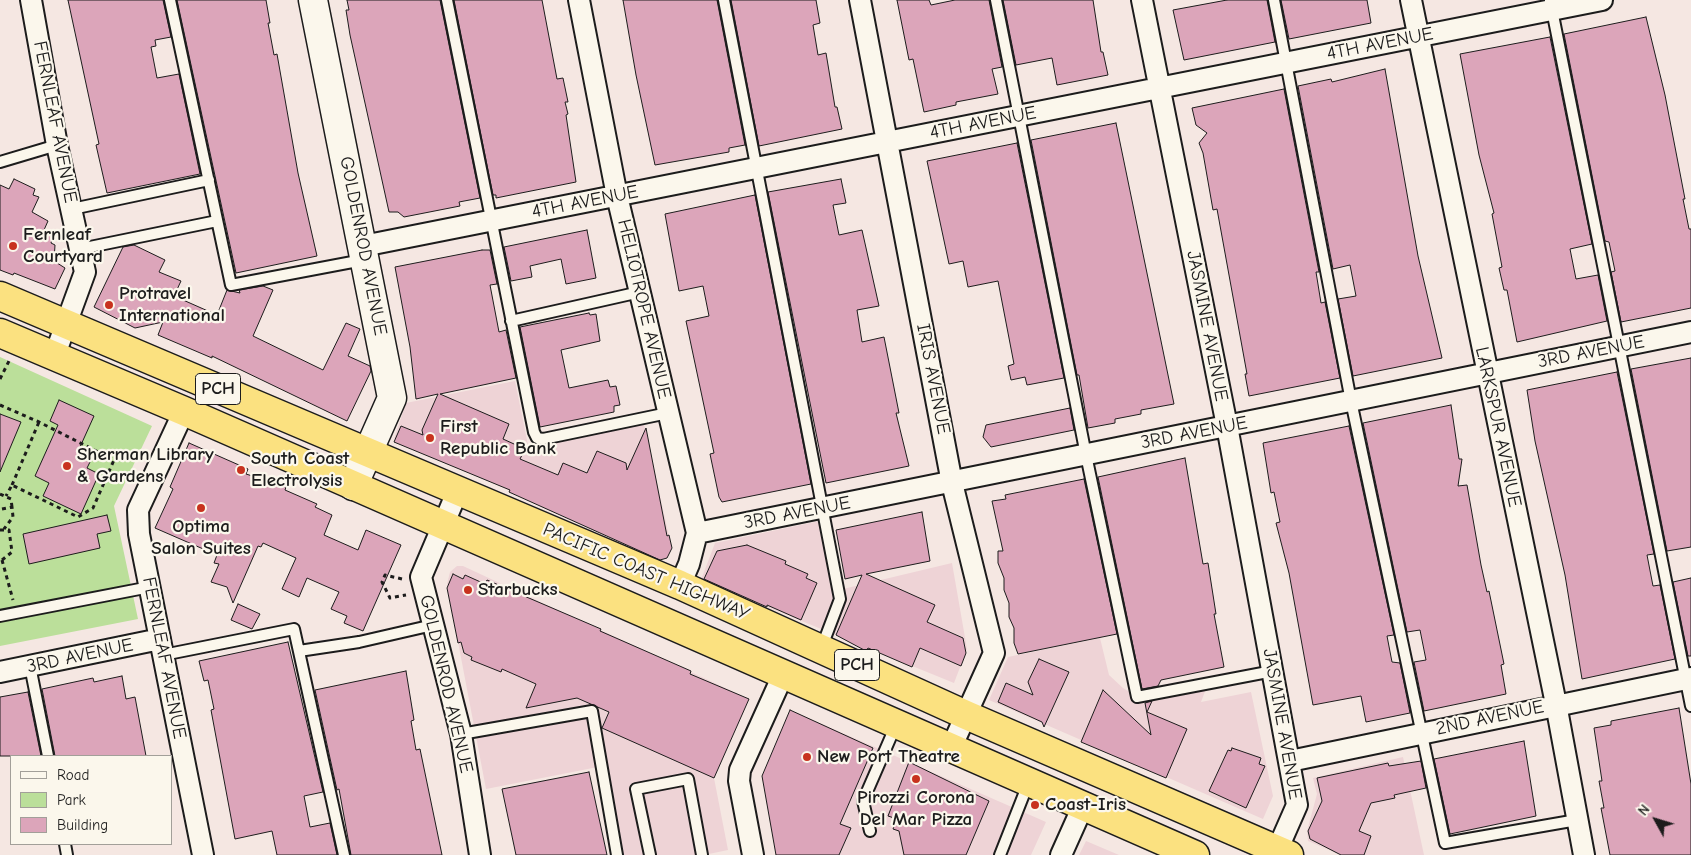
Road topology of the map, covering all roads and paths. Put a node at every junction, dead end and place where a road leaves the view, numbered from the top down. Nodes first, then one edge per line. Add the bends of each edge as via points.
1 (31, 0) edge
2 (170, 0) edge
3 (312, 0) edge
4 (447, 0) edge
5 (579, 0) edge
6 (724, 0) edge
7 (860, 0) edge
8 (996, 0) edge
9 (1142, 0) edge
10 (1274, 0) edge
11 (1411, 0) edge
12 (1602, 0) edge
13 (1551, 5) edge
14 (1418, 37) junction
15 (1287, 63) junction
16 (1159, 88) junction
17 (1019, 116) junction
18 (888, 142) junction
19 (57, 145) junction
20 (0, 162) edge
21 (758, 168) junction
22 (209, 180) junction
23 (617, 196) junction
24 (72, 209) junction
25 (218, 221) junction
26 (490, 222) junction
27 (80, 249) junction
28 (365, 253) junction
29 (640, 292) junction
30 (0, 296) edge
31 (511, 321) junction
32 (66, 326) junction
33 (1691, 332) edge
34 (0, 333) edge
35 (1621, 347) junction
36 (54, 357) junction
37 (9, 360) dead end
38 (1487, 374) junction
39 (0, 379) edge
40 (1350, 401) junction
41 (0, 405) edge
42 (184, 411) junction
43 (668, 414) junction
44 (39, 422) junction
45 (1227, 426) junction
46 (368, 452) junction
47 (1086, 454) junction
48 (952, 483) junction
49 (12, 485) junction
50 (353, 486) junction
51 (458, 490) junction
52 (0, 494) edge
53 (6, 496) junction
54 (12, 507) junction
55 (824, 508) junction
56 (0, 510) edge
57 (444, 526) junction
58 (2, 529) edge
59 (697, 533) junction
60 (1, 560) edge
61 (403, 579) dead end
62 (680, 585) junction
63 (150, 587) junction
64 (406, 595) dead end
65 (17, 613) junction
66 (0, 616) edge
67 (433, 625) junction
68 (162, 647) junction
69 (821, 649) junction
70 (299, 651) junction
71 (30, 666) junction
72 (1273, 670) junction
73 (0, 672) edge
74 (783, 675) junction
75 (1688, 678) edge
76 (1556, 704) junction
77 (1691, 706) edge
78 (966, 715) junction
79 (896, 725) junction
80 (1422, 732) junction
81 (460, 734) junction
82 (951, 748) junction
83 (48, 755) edge
84 (1290, 760) junction
85 (1115, 780) junction
86 (1028, 782) junction
87 (1083, 806) junction
88 (1577, 820) junction
89 (870, 831) dead end
90 (1281, 853) edge
91 (203, 855) edge
92 (344, 855) edge
93 (480, 855) edge
94 (617, 855) edge
95 (650, 855) edge
96 (702, 855) edge
97 (753, 855) edge
98 (1000, 855) edge
99 (1061, 855) edge
100 (1195, 855) edge
101 (1584, 855) edge

1 - 19 street, FERNLEAF AVENUE
2 - 22 lane
3 - 28 street, GOLDENROD AVENUE
4 - 26 lane
5 - 23 street, HELIOTROPE AVENUE
6 - 21 lane
7 - 18 street, IRIS AVENUE
8 - 17 lane
9 - 16 street, JASMINE AVENUE
10 - 15 lane
11 - 14 street, LARKSPUR AVENUE
12 - 13 street, 4TH AVENUE
13 - 14 street, 4TH AVENUE
13 - 35 lane
14 - 15 street, 4TH AVENUE
14 - 38 street, LARKSPUR AVENUE
15 - 16 street, 4TH AVENUE
15 - 40 lane
16 - 17 street, 4TH AVENUE
16 - 45 street, JASMINE AVENUE
17 - 18 street, 4TH AVENUE
17 - 47 lane
18 - 21 street, 4TH AVENUE
18 - 48 street, IRIS AVENUE
19 - 20 lane
19 - 24 street, FERNLEAF AVENUE
21 - 23 street, 4TH AVENUE
21 - 55 lane
22 - 24 lane
22 - 25 lane
23 - 26 street, 4TH AVENUE
23 - 29 street, HELIOTROPE AVENUE
24 - 27 street, FERNLEAF AVENUE
25 - 27 lane
25 - 28 lane via 231,286
26 - 28 street, 4TH AVENUE
26 - 31 lane
27 - 32 street, FERNLEAF AVENUE via 84,272
28 - 46 street, GOLDENROD AVENUE via 392,398
29 - 31 lane
29 - 43 street, HELIOTROPE AVENUE
30 - 32 highway, PACIFIC COAST HIGHWAY / PCH
31 - 43 lane via 537,438
32 - 36 street, FERNLEAF AVENUE
32 - 46 highway, PACIFIC COAST HIGHWAY / PCH
33 - 35 street, 3RD AVENUE
34 - 36 highway, PACIFIC COAST HIGHWAY / PCH
35 - 38 street, 3RD AVENUE
35 - 75 lane
36 - 42 highway, PACIFIC COAST HIGHWAY / PCH
37 - 39 path
38 - 40 street, 3RD AVENUE
38 - 76 street, LARKSPUR AVENUE
40 - 45 street, 3RD AVENUE
40 - 80 lane
41 - 44 path
42 - 50 highway, PACIFIC COAST HIGHWAY / PCH
42 - 63 street, FERNLEAF AVENUE via 138,510 139,534
43 - 59 street, HELIOTROPE AVENUE
44 - 49 path
44 - 49 path via 114,460 93,508 78,517
45 - 47 street, 3RD AVENUE
45 - 72 street, JASMINE AVENUE
46 - 50 street, GOLDENROD AVENUE
46 - 51 highway, PACIFIC COAST HIGHWAY / PCH
47 - 48 street, 3RD AVENUE
47 - 72 lane via 1137,697
48 - 55 street, 3RD AVENUE
48 - 78 street, IRIS AVENUE via 994,653
49 - 53 path
50 - 57 highway, PACIFIC COAST HIGHWAY / PCH
51 - 57 street, GOLDENROD AVENUE
51 - 62 highway, PACIFIC COAST HIGHWAY / PCH
52 - 53 path
53 - 54 path via 11,499
54 - 56 path
54 - 58 path via 13,517
55 - 59 street, 3RD AVENUE
55 - 69 lane via 840,599
57 - 67 street, GOLDENROD AVENUE via 422,577
57 - 74 highway, PACIFIC COAST HIGHWAY / PCH
58 - 60 path via 9,530 12,552
59 - 62 street, HELIOTROPE AVENUE
60 - 65 path
61 - 64 path via 395,580 385,575 382,582 390,598
62 - 69 highway, PACIFIC COAST HIGHWAY / PCH
63 - 65 lane
63 - 68 street, FERNLEAF AVENUE
65 - 66 lane
67 - 70 lane via 359,642
67 - 81 street, GOLDENROD AVENUE
68 - 70 lane via 294,629
68 - 71 street, 3RD AVENUE
68 - 91 street, FERNLEAF AVENUE
69 - 78 highway, PACIFIC COAST HIGHWAY / PCH
70 - 92 lane
71 - 73 street, 3RD AVENUE
71 - 83 lane
72 - 84 street, JASMINE AVENUE
74 - 79 highway, PACIFIC COAST HIGHWAY / PCH
74 - 97 street via 740,770 739,780
75 - 76 street, 2ND AVENUE
75 - 77 lane
76 - 80 street, 2ND AVENUE
76 - 88 street, LARKSPUR AVENUE
78 - 82 street, IRIS AVENUE
78 - 85 highway, PACIFIC COAST HIGHWAY / PCH
79 - 82 highway, PACIFIC COAST HIGHWAY / PCH
79 - 89 lane via 863,802
80 - 84 street, 2ND AVENUE
80 - 88 lane via 1445,843
81 - 93 street, GOLDENROD AVENUE
81 - 94 lane via 592,711
82 - 86 highway, PACIFIC COAST HIGHWAY / PCH
84 - 90 street, JASMINE AVENUE via 1297,805
85 - 87 highway
85 - 90 highway, PACIFIC COAST HIGHWAY / PCH
86 - 87 highway, PACIFIC COAST HIGHWAY / PCH
86 - 98 lane
87 - 99 street
87 - 100 highway, PACIFIC COAST HIGHWAY / PCH
88 - 101 street, LARKSPUR AVENUE
95 - 96 lane via 636,789 688,779

